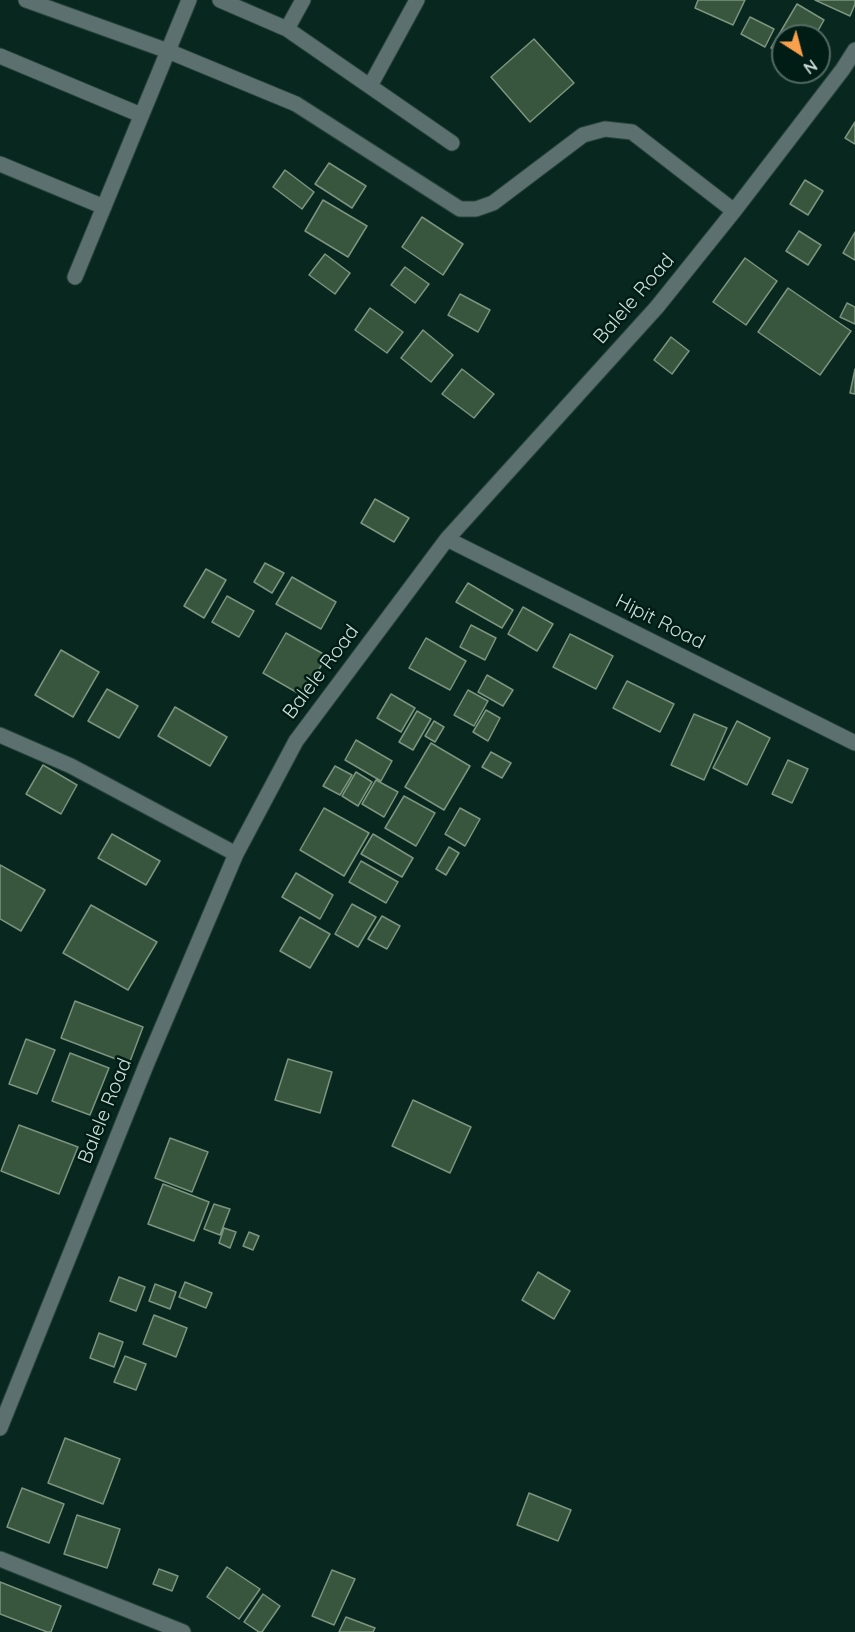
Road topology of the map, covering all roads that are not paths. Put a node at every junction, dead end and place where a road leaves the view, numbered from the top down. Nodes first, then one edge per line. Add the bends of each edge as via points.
1 (26, 0) edge
2 (189, 0) edge
3 (220, 0) edge
4 (303, 0) edge
5 (417, 0) edge
6 (287, 29) junction
7 (855, 50) edge
8 (168, 51) junction
9 (0, 56) edge
10 (370, 86) junction
11 (141, 115) junction
12 (452, 143) dead end
13 (0, 164) edge
14 (104, 207) junction
15 (734, 211) junction
16 (75, 277) dead end
17 (447, 539) junction
18 (0, 735) edge
19 (855, 743) edge
20 (236, 854) junction
21 (0, 1428) edge
22 (0, 1559) edge
23 (183, 1632) edge

1 - 8 street
2 - 8 street
3 - 6 street
4 - 6 street
5 - 10 street
6 - 10 street
7 - 15 street, Balele Road
8 - 11 street
8 - 15 street via 296,104 460,209 494,203 583,135 604,129 632,132
9 - 11 street
10 - 12 street
11 - 14 street
13 - 14 street
14 - 16 street
15 - 17 street, Balele Road via 657,307
17 - 19 street, Hipit Road
17 - 20 street, Balele Road via 296,741
18 - 20 street via 71,766
20 - 21 street, Balele Road
22 - 23 street

